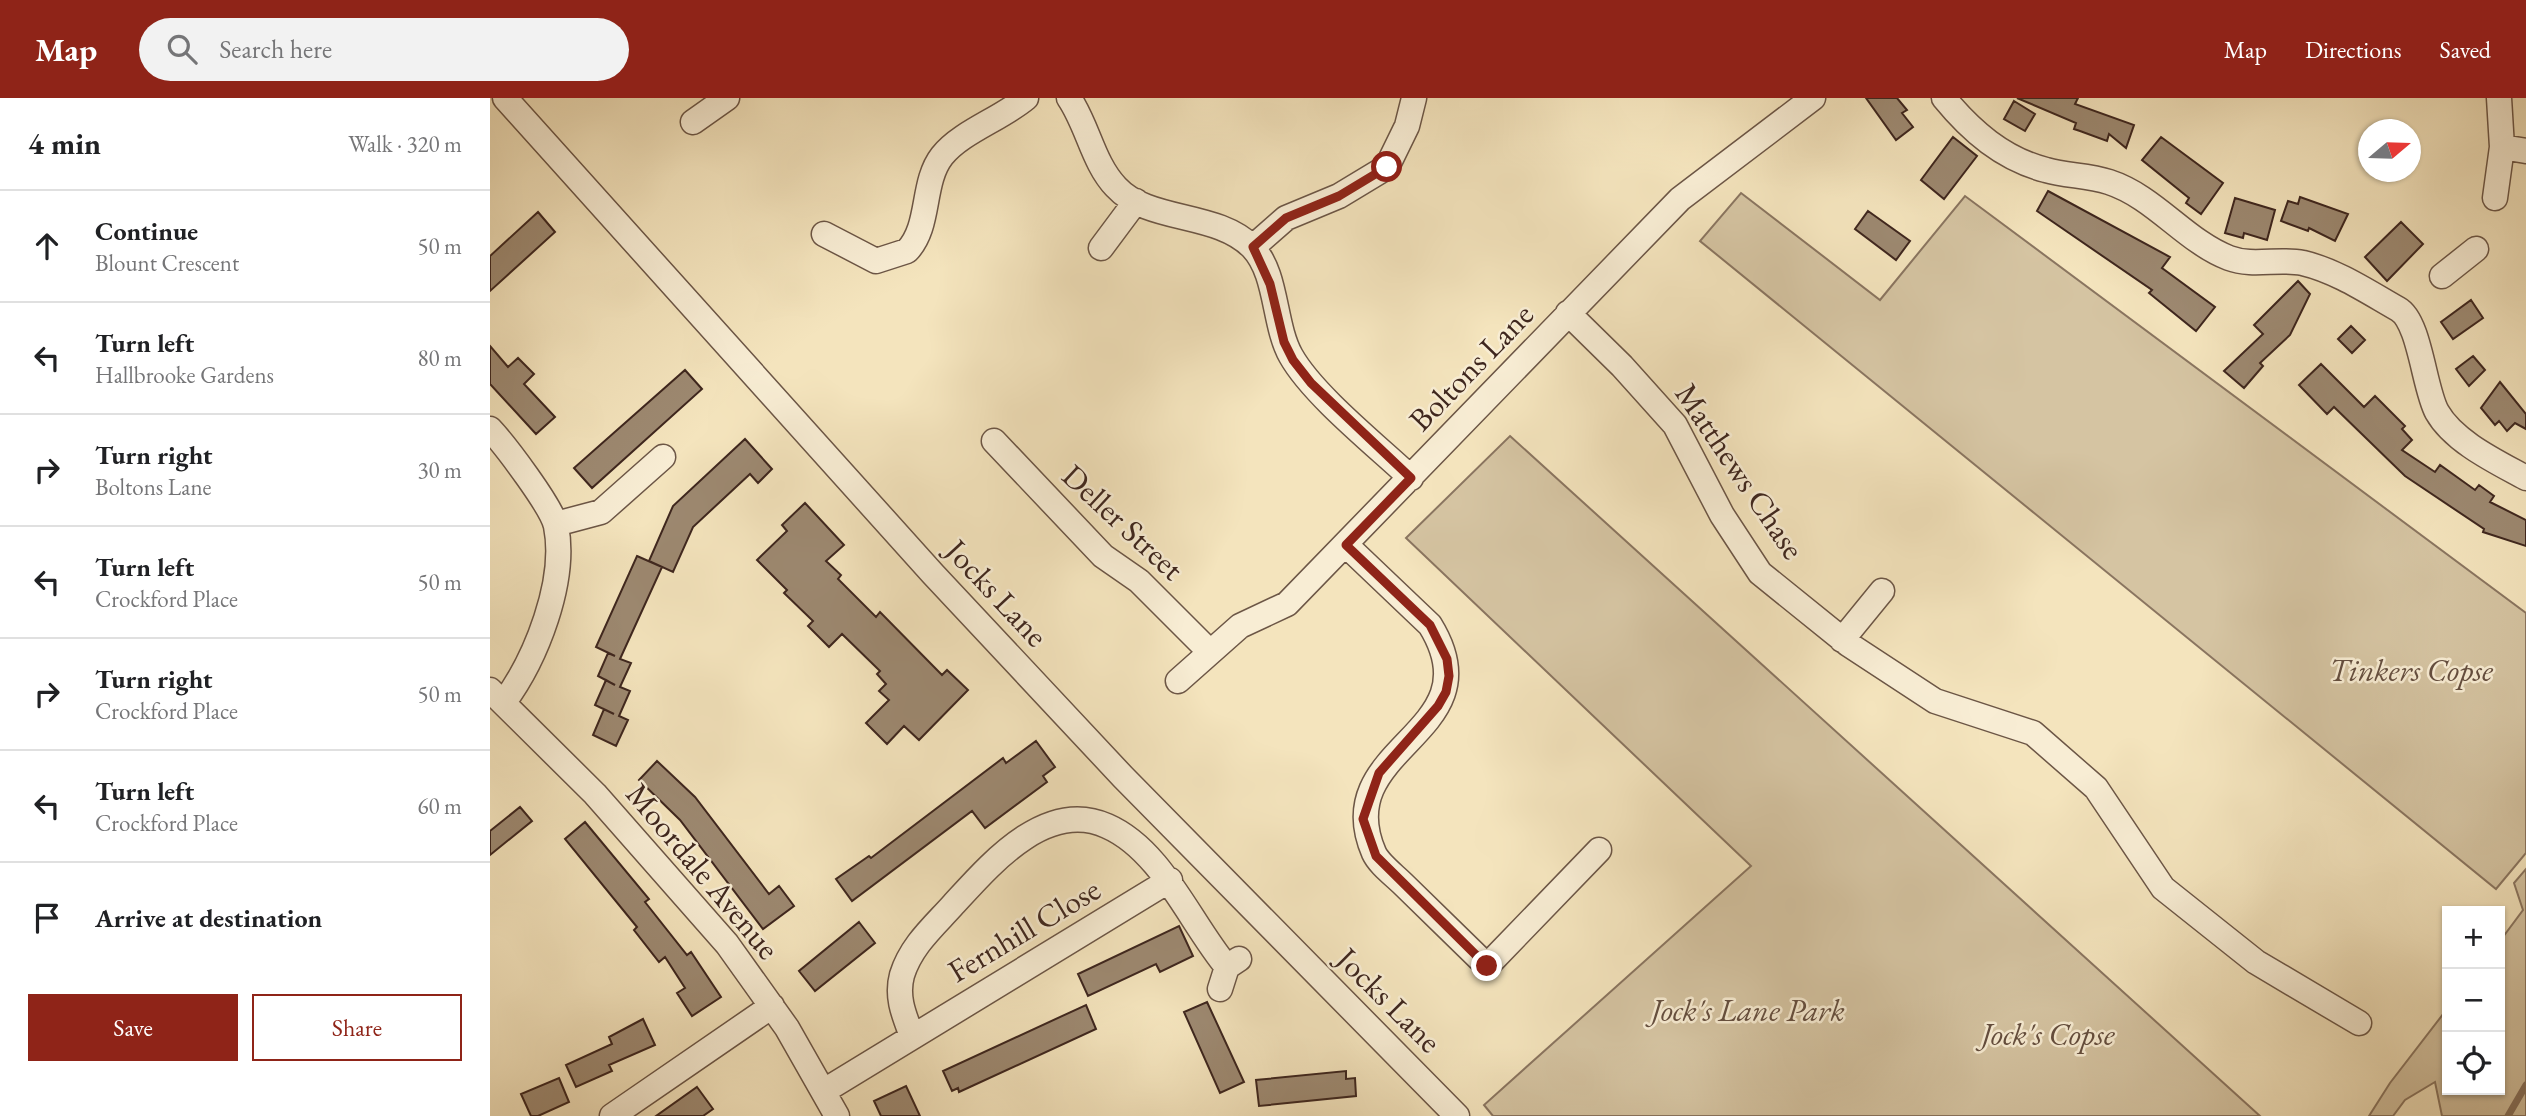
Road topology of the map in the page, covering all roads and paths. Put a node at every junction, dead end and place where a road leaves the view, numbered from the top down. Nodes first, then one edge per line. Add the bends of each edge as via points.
1 (505, 98) edge
2 (727, 98) edge
3 (1026, 98) edge
4 (1069, 98) edge
5 (1414, 98) edge
6 (1813, 98) edge
7 (1944, 98) edge
8 (2499, 98) edge
9 (693, 122) dead end
10 (2514, 149) edge
11 (2496, 198) dead end
12 (1136, 201) junction
13 (824, 234) dead end
14 (1253, 247) junction
15 (1101, 248) dead end
16 (2476, 248) dead end
17 (2442, 276) dead end
18 (1568, 313) junction
19 (490, 429) edge
20 (993, 441) dead end
21 (663, 457) dead end
22 (1411, 478) junction
23 (2526, 478) edge
24 (556, 524) junction
25 (1346, 545) junction
26 (1882, 591) dead end
27 (1842, 640) junction
28 (1209, 650) junction
29 (1178, 681) dead end
30 (497, 696) edge
31 (1599, 850) dead end
32 (1170, 880) junction
33 (1229, 971) dead end
34 (772, 1006) junction
35 (2359, 1023) dead end
36 (912, 1036) junction
37 (824, 1091) junction
38 (612, 1116) edge
39 (837, 1116) edge
40 (1457, 1116) edge

1 - 40 street, Jocks Lane via 1104,757
2 - 9 street
3 - 13 street via 940,158 920,229 906,251 876,261
4 - 12 street via 1103,168 1117,189
5 - 14 street via 1407,126 1387,167 1339,196 1286,218
6 - 18 street, Boltons Lane via 1680,199
7 - 23 street via 1986,143 2026,164 2109,182 2230,259 2302,263 2343,277 2402,311 2438,413 2479,453
8 - 10 street
10 - 11 street
12 - 14 street via 1226,228
12 - 15 street
14 - 22 street via 1270,284 1293,360 1311,383
16 - 17 street
18 - 22 street, Boltons Lane
18 - 27 street, Matthews Chase via 1675,425 1722,515 1760,573
19 - 24 street
20 - 28 street, Deller Street via 1103,556 1139,581
21 - 24 street via 601,512
22 - 25 street, Boltons Lane
24 - 30 street via 552,603 516,685
25 - 28 street, Boltons Lane via 1287,604 1240,626
25 - 31 street via 1430,625 1440,641 1449,676 1438,706 1379,773 1363,819 1376,856 1487,966
26 - 27 street
27 - 35 street, Matthews Chase via 1935,701 2033,733 2096,788 2163,888 2256,962
28 - 29 street, Boltons Lane
30 - 34 street, Moordale Avenue via 595,794 727,944
32 - 33 street, Fernhill Close via 1203,938
32 - 36 street, Fernhill Close
32 - 36 street, Fernhill Close via 1108,826 1075,821 1021,839 997,856 915,946 898,997
34 - 37 street, Moordale Avenue
34 - 38 street
36 - 37 street, Fernhill Close
37 - 39 street, Moordale Avenue

